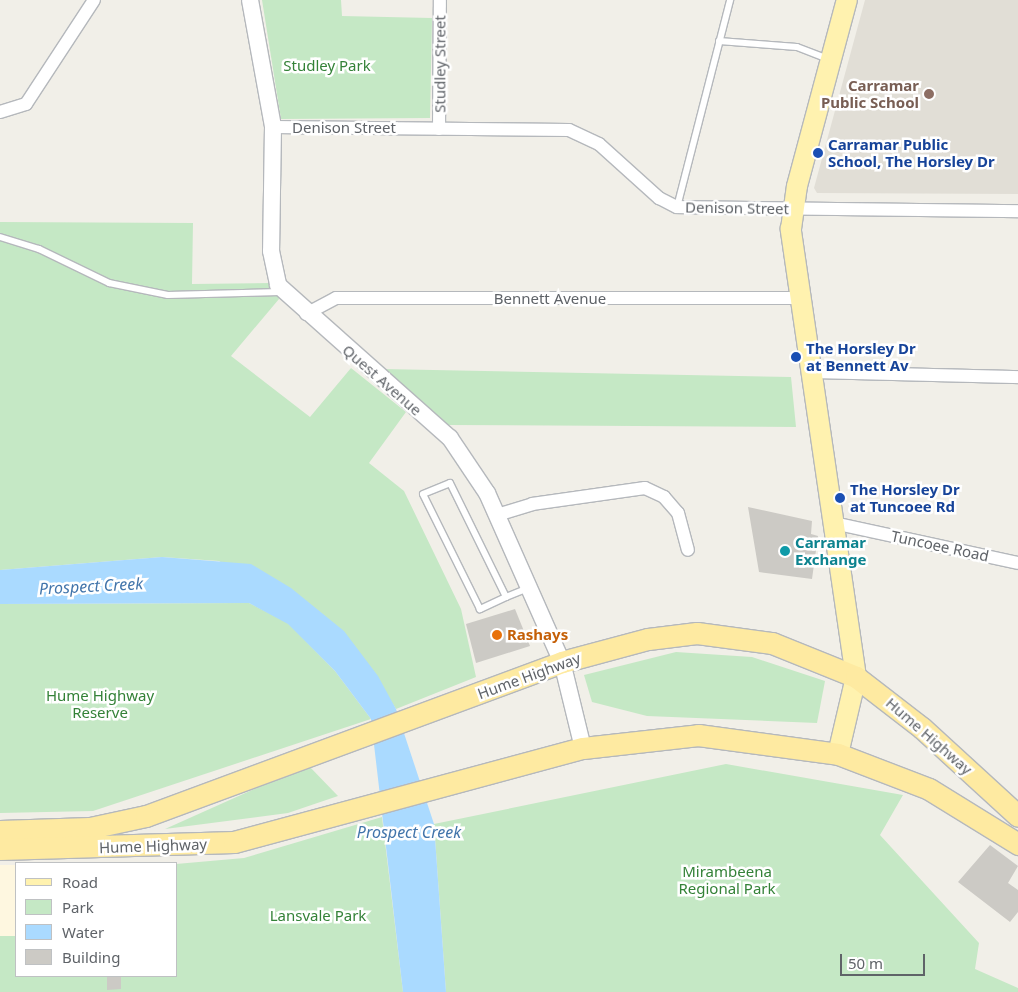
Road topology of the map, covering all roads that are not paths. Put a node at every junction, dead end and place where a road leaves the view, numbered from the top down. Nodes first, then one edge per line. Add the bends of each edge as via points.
1 (94, 0) edge
2 (250, 0) edge
3 (440, 0) edge
4 (730, 0) edge
5 (847, 0) edge
6 (719, 41) junction
7 (831, 60) junction
8 (0, 112) edge
9 (273, 128) junction
10 (439, 129) junction
11 (677, 207) junction
12 (793, 209) junction
13 (1018, 211) edge
14 (0, 237) edge
15 (284, 292) junction
16 (798, 298) junction
17 (306, 314) junction
18 (809, 372) junction
19 (1018, 376) edge
20 (497, 515) junction
21 (833, 523) junction
22 (688, 550) dead end
23 (1018, 563) edge
24 (529, 587) junction
25 (506, 597) junction
26 (562, 662) junction
27 (856, 677) junction
28 (583, 748) junction
29 (838, 754) junction
30 (1018, 816) edge
31 (0, 831) edge
32 (1018, 844) edge
33 (0, 849) edge

1 - 8 street via 26,104
2 - 9 street, Quest Avenue
3 - 10 street, Studley Street
4 - 6 lane
5 - 7 main road
6 - 7 lane via 797,47
6 - 11 lane
7 - 12 main road
9 - 10 street, Denison Street
9 - 15 street, Quest Avenue via 271,251 278,285
10 - 11 street, Denison Street via 580,133 599,144 658,198
11 - 12 street, Denison Street
12 - 13 street, Denison Street
12 - 16 main road via 791,254
14 - 15 lane via 39,249 109,283 168,295
15 - 17 street, Quest Avenue
16 - 17 street, Bennett Avenue via 336,298
16 - 18 main road
17 - 20 street, Quest Avenue via 450,438
18 - 19 street
18 - 21 main road
20 - 22 street via 532,504 645,488 664,497 678,513
20 - 24 street, Quest Avenue
21 - 23 street, Tuncoee Road
21 - 27 main road
24 - 25 lane
24 - 26 street, Quest Avenue
25 - 25 lane via 480,609 423,494 450,482
26 - 27 highway, Hume Highway via 648,639 707,634 772,643
26 - 28 street, Quest Avenue
26 - 31 highway, Hume Highway via 146,816 90,828
27 - 29 main road
27 - 30 highway, Hume Highway via 922,728
28 - 29 highway, Hume Highway via 698,735
28 - 33 highway, Hume Highway via 263,837 206,845
29 - 32 highway, Hume Highway via 929,789

